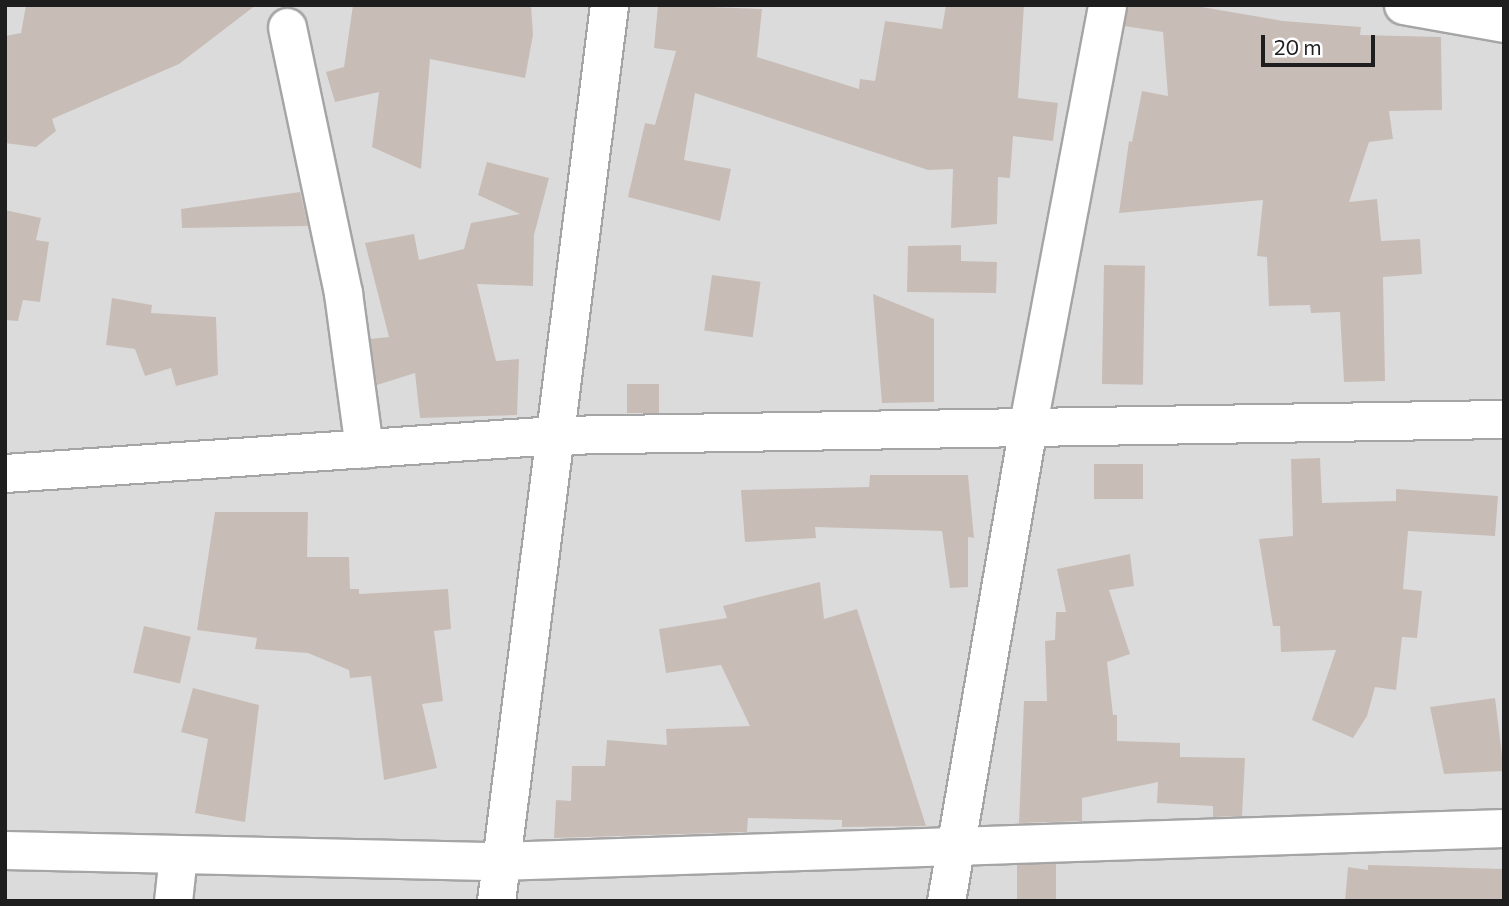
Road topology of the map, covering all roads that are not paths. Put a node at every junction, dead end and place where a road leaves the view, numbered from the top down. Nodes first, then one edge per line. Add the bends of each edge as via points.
1 (609, 5) edge
2 (1107, 5) edge
3 (1403, 5) edge
4 (1504, 23) edge
5 (287, 27) dead end
6 (1504, 419) edge
7 (1028, 425) junction
8 (556, 435) junction
9 (364, 449) junction
10 (5, 473) edge
11 (1504, 828) edge
12 (956, 846) junction
13 (5, 850) edge
14 (178, 855) junction
15 (498, 860) junction
16 (173, 901) edge
17 (496, 901) edge
18 (946, 901) edge

1 - 8 street
2 - 7 street
3 - 4 street
5 - 9 street via 343,293
6 - 7 street
7 - 8 street
7 - 12 street
8 - 9 street
8 - 15 street
9 - 10 street
11 - 12 street
12 - 15 street
12 - 18 street
13 - 14 street
14 - 15 street
14 - 16 street
15 - 17 street

